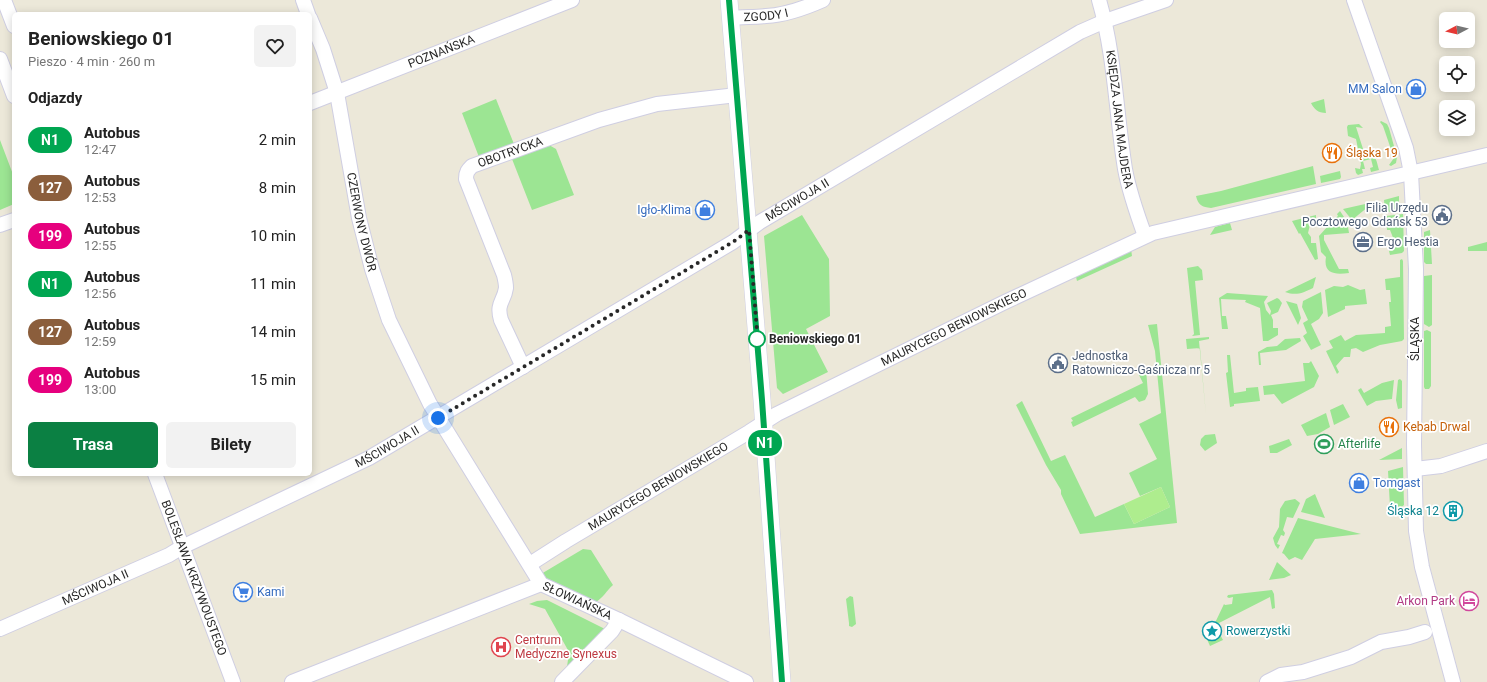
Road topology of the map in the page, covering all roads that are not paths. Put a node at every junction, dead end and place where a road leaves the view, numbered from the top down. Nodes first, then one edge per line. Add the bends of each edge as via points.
1 (4, 0) edge
2 (303, 0) edge
3 (572, 0) edge
4 (729, 0) edge
5 (823, 0) edge
6 (1099, 0) edge
7 (1166, 0) edge
8 (1354, 0) edge
9 (307, 12) edge
10 (731, 18) junction
11 (12, 21) edge
12 (1105, 21) junction
13 (312, 23) edge
14 (0, 59) edge
15 (12, 91) edge
16 (337, 93) junction
17 (737, 95) junction
18 (312, 102) edge
19 (1487, 156) edge
20 (1411, 173) junction
21 (12, 221) edge
22 (0, 225) edge
23 (749, 230) junction
24 (1145, 236) junction
25 (524, 367) junction
26 (438, 418) junction
27 (764, 423) junction
28 (1487, 451) edge
29 (1415, 469) junction
30 (156, 476) edge
31 (182, 547) junction
32 (530, 564) junction
33 (542, 584) junction
34 (619, 620) junction
35 (0, 629) edge
36 (1425, 632) dead end
37 (233, 682) edge
38 (292, 682) edge
39 (562, 682) edge
40 (746, 682) edge
41 (782, 682) edge
42 (1267, 682) edge
43 (1454, 682) edge

1 - 11 street
2 - 9 street
3 - 16 street, POZNAŃSKA
4 - 10 street
5 - 10 street, ZGODY I via 787,13
6 - 12 street, KSIĘDZA JANA MAJDERA
7 - 12 street, MŚCIWOJA II
8 - 20 street, ŚLĄSKA via 1406,148
10 - 17 street
12 - 23 street, MŚCIWOJA II via 1067,40
12 - 24 street, KSIĘDZA JANA MAJDERA via 1125,169
13 - 16 street, CZERWONY DWÓR
14 - 15 street
16 - 18 street, POZNAŃSKA
16 - 26 street, CZERWONY DWÓR via 359,218 372,269 390,320 419,384
17 - 23 street
17 - 25 street, OBOTRYCKA via 658,104 599,120 469,168 466,179 505,280 506,288 498,312
19 - 20 street, MAURYCEGO BENIOWSKIEGO
20 - 24 street, MAURYCEGO BENIOWSKIEGO
20 - 29 street, ŚLĄSKA via 1416,269
21 - 22 street
23 - 25 street, MŚCIWOJA II
23 - 27 street
24 - 27 street, MAURYCEGO BENIOWSKIEGO via 905,351 777,414
25 - 26 street, MŚCIWOJA II
26 - 31 street, MŚCIWOJA II via 369,458
26 - 32 street, SŁOWIAŃSKA
27 - 32 street, MAURYCEGO BENIOWSKIEGO
27 - 41 street
28 - 29 street via 1441,466
29 - 43 street, ŚLĄSKA via 1417,545
30 - 31 street, BOLESŁAWA KRZYWOUSTEGO
31 - 35 street, MŚCIWOJA II
31 - 37 street, BOLESŁAWA KRZYWOUSTEGO
32 - 33 street, SŁOWIAŃSKA
33 - 34 street, SŁOWIAŃSKA
33 - 38 street
34 - 39 street via 612,631
34 - 40 street, SŁOWIAŃSKA
36 - 42 street via 1409,638 1381,642 1351,657 1302,672 1281,675

